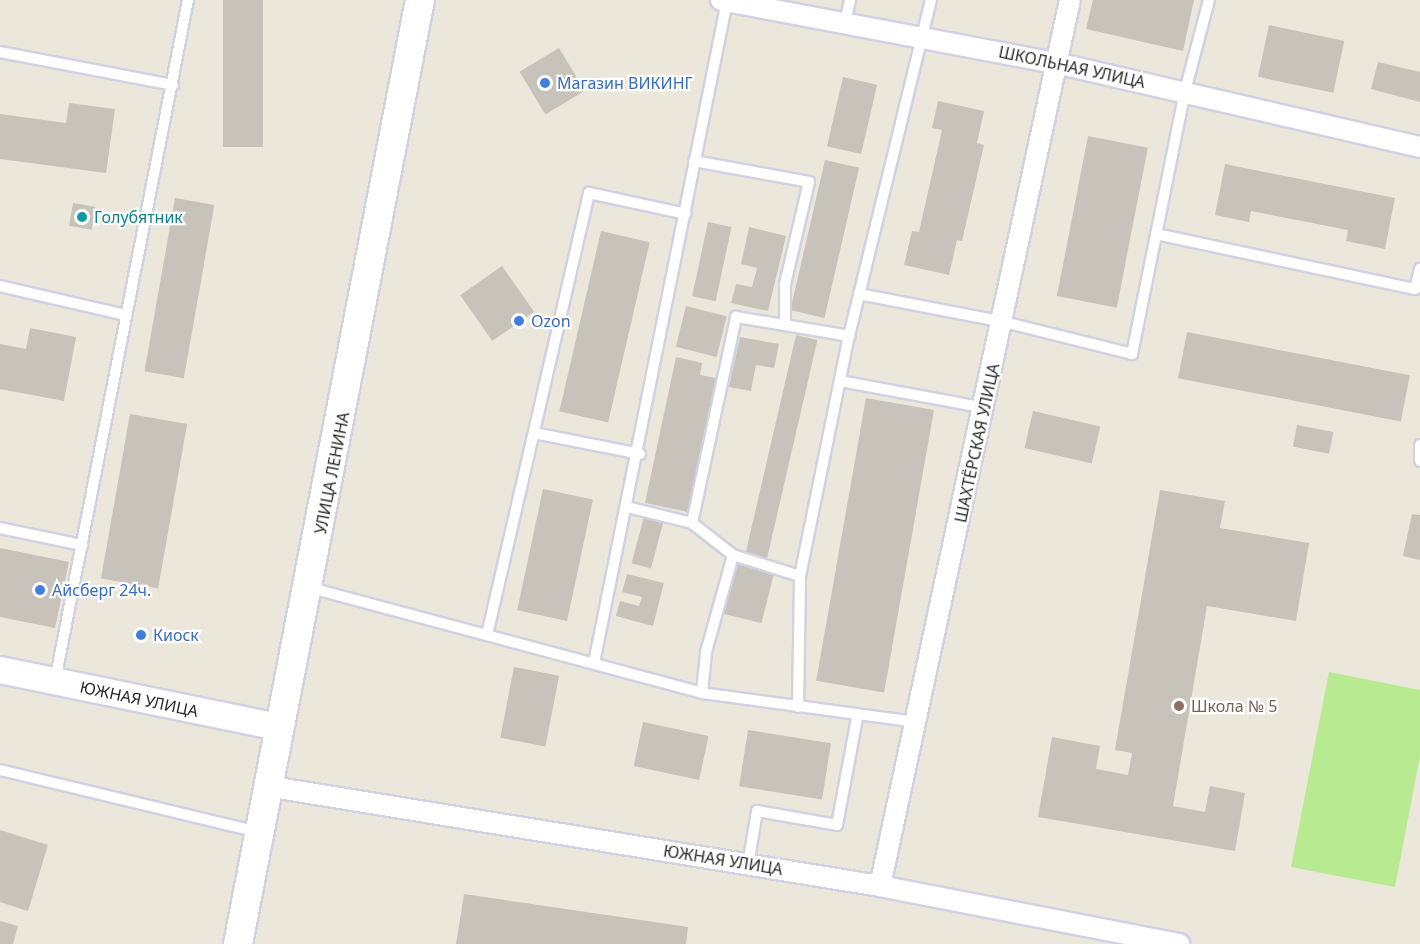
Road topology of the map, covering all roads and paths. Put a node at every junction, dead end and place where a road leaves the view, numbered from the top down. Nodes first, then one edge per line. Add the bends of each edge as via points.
1 (188, 0) edge
2 (420, 0) edge
3 (850, 0) edge
4 (931, 0) edge
5 (1070, 0) edge
6 (1209, 0) edge
7 (724, 1) edge
8 (844, 22) junction
9 (924, 38) junction
10 (0, 52) edge
11 (1056, 63) junction
12 (173, 84) junction
13 (1185, 91) junction
14 (1420, 147) edge
15 (694, 161) junction
16 (686, 214) junction
17 (1156, 234) junction
18 (1420, 269) edge
19 (0, 286) edge
20 (859, 294) junction
21 (126, 315) junction
22 (1004, 322) junction
23 (784, 325) junction
24 (849, 336) junction
25 (840, 381) junction
26 (985, 408) junction
27 (534, 433) junction
28 (1420, 445) edge
29 (640, 454) junction
30 (1420, 461) edge
31 (627, 507) junction
32 (692, 523) junction
33 (0, 528) edge
34 (82, 545) junction
35 (733, 555) junction
36 (800, 576) junction
37 (311, 588) junction
38 (488, 635) junction
39 (594, 663) junction
40 (0, 670) edge
41 (55, 682) junction
42 (702, 693) junction
43 (798, 707) junction
44 (857, 718) junction
45 (916, 722) junction
46 (278, 727) junction
47 (0, 770) edge
48 (266, 786) junction
49 (258, 832) junction
50 (747, 865) junction
51 (880, 886) junction
52 (238, 944) edge
53 (1179, 944) edge

1 - 12 lane
2 - 37 main road, УЛИЦА ЛЕНИНА
3 - 8 lane
4 - 9 lane
5 - 11 street, ШАХТЁРСКАЯ УЛИЦА
6 - 13 lane
7 - 8 street, ШКОЛЬНАЯ УЛИЦА
7 - 15 lane
8 - 9 street, ШКОЛЬНАЯ УЛИЦА
9 - 11 street, ШКОЛЬНАЯ УЛИЦА
9 - 20 lane
10 - 12 lane
11 - 13 street, ШКОЛЬНАЯ УЛИЦА
11 - 22 street, ШАХТЁРСКАЯ УЛИЦА
12 - 21 lane
13 - 14 street, ШКОЛЬНАЯ УЛИЦА
13 - 17 lane
15 - 16 lane
15 - 23 lane via 809,182 785,284
16 - 27 lane via 589,193
16 - 29 lane
17 - 18 lane via 1415,289
17 - 22 lane via 1132,354
19 - 21 lane
20 - 22 lane
20 - 24 lane
21 - 34 lane
22 - 26 street, ШАХТЁРСКАЯ УЛИЦА
23 - 24 lane
23 - 32 lane via 736,317
24 - 25 lane
25 - 26 lane
25 - 36 lane
26 - 45 street, ШАХТЁРСКАЯ УЛИЦА
27 - 29 lane
27 - 38 lane
28 - 30 lane
29 - 31 lane
31 - 32 lane
31 - 39 lane
32 - 35 lane
33 - 34 lane
34 - 41 lane
35 - 36 lane
35 - 42 lane via 706,652
36 - 43 lane
37 - 38 lane
37 - 46 main road, УЛИЦА ЛЕНИНА
38 - 39 lane
39 - 42 lane
40 - 41 street, ЮЖНАЯ УЛИЦА
41 - 46 street, ЮЖНАЯ УЛИЦА
42 - 43 lane
43 - 44 lane
44 - 45 lane
44 - 50 lane via 837,825 757,811
45 - 51 street, ШАХТЁРСКАЯ УЛИЦА
46 - 48 main road, УЛИЦА ЛЕНИНА
47 - 49 lane
48 - 49 main road, УЛИЦА ЛЕНИНА
48 - 50 street, ЮЖНАЯ УЛИЦА
49 - 52 main road, УЛИЦА ЛЕНИНА
50 - 51 street, ЮЖНАЯ УЛИЦА
51 - 53 street, ЮЖНАЯ УЛИЦА

